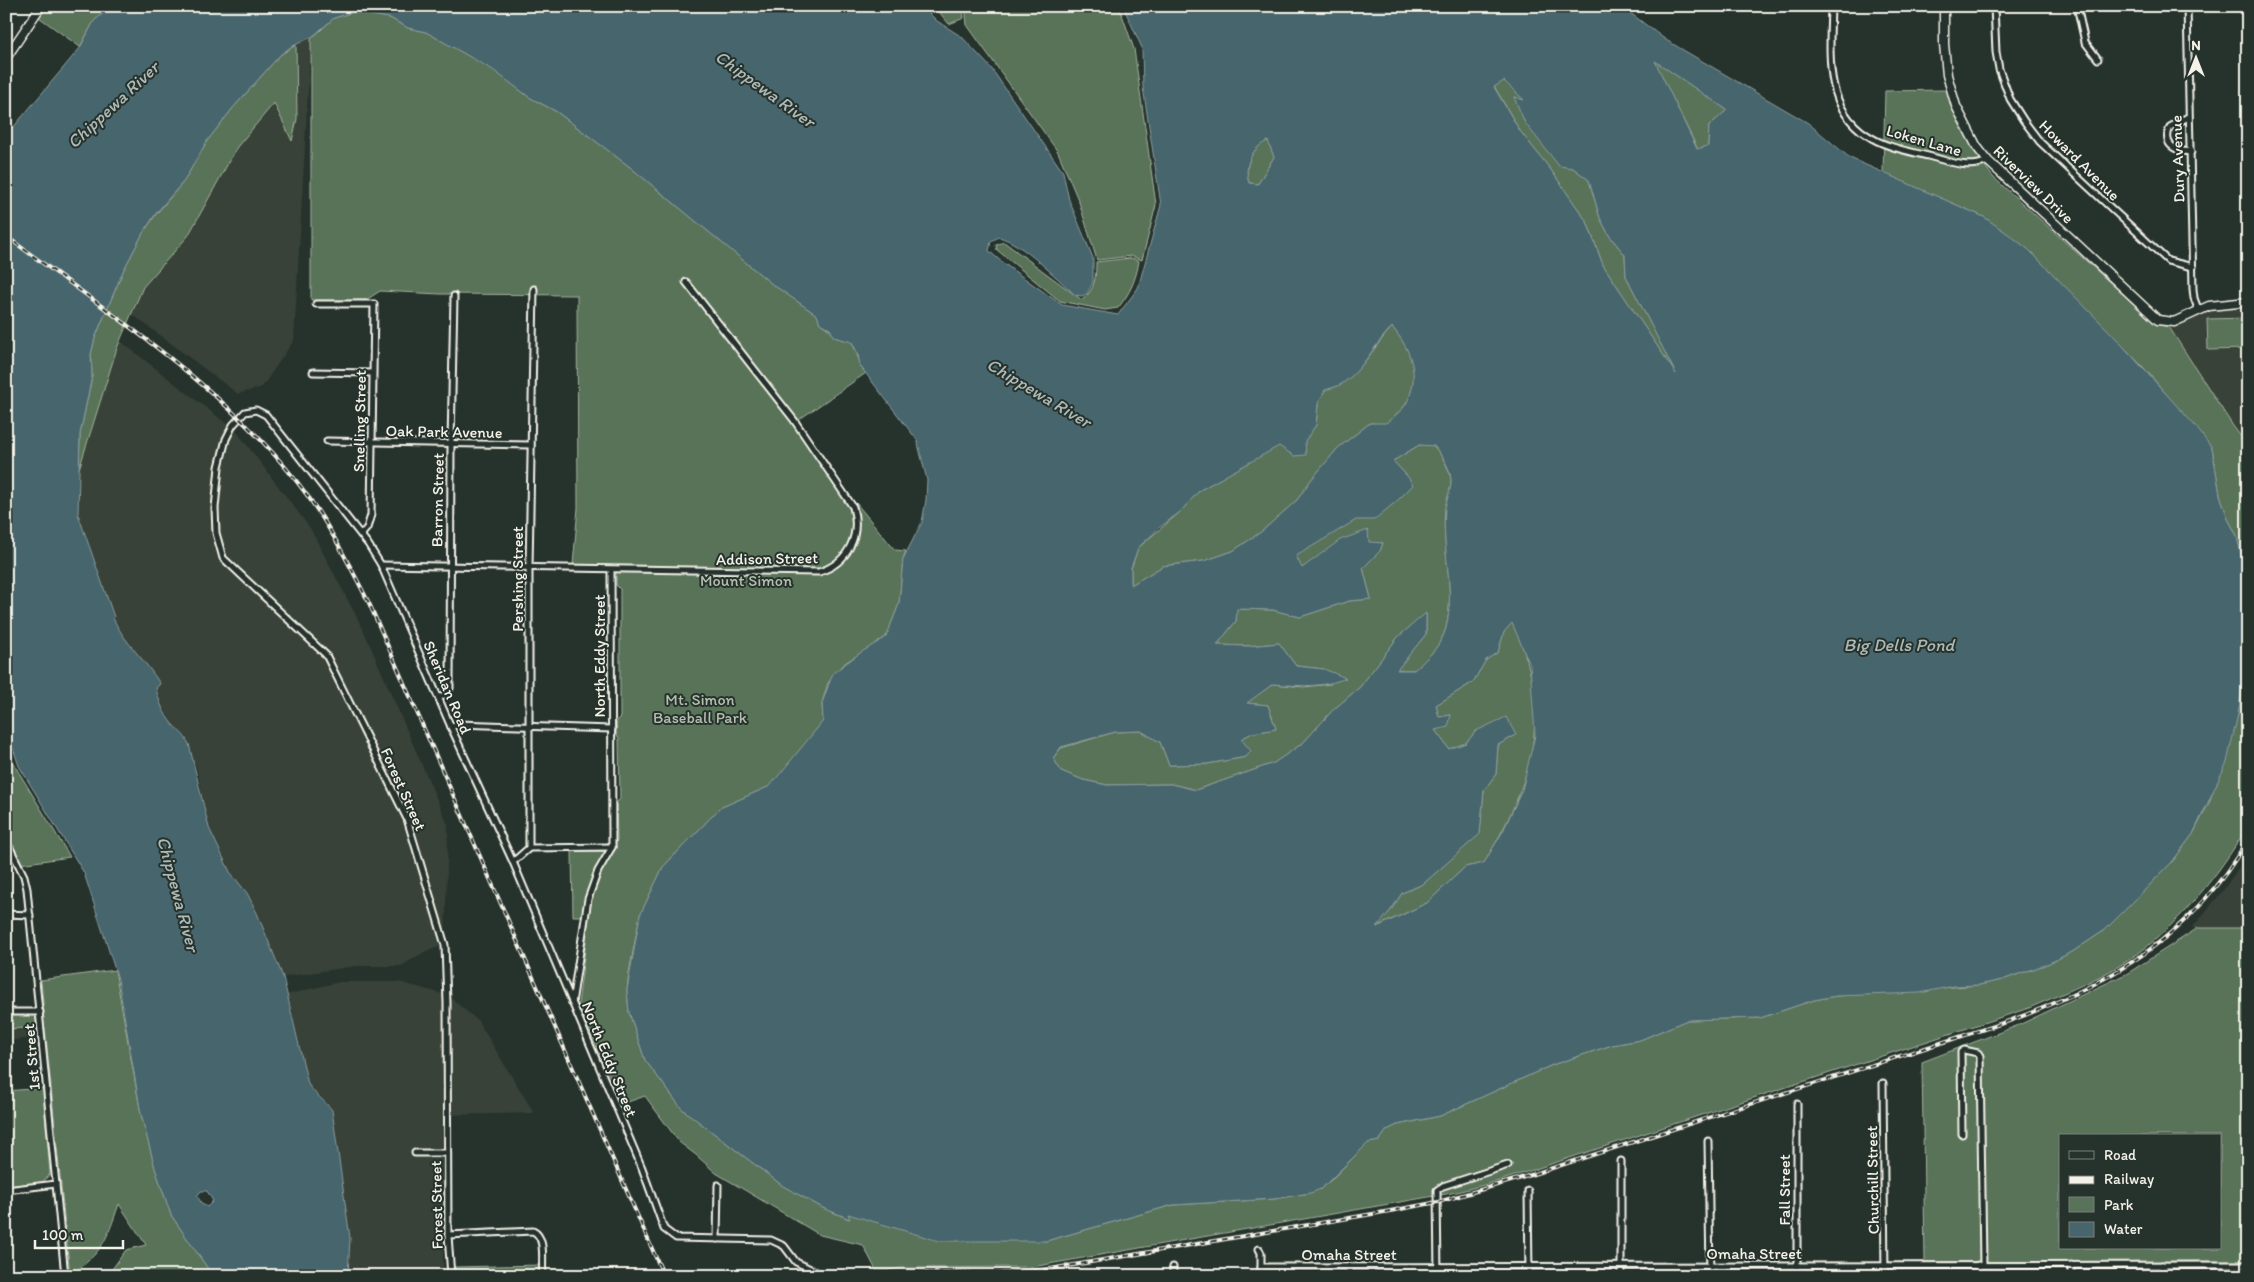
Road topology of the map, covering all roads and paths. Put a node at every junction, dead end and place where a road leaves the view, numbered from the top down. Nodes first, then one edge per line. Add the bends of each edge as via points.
1 (41, 6) edge
2 (1831, 6) edge
3 (1944, 6) edge
4 (1994, 6) edge
5 (2077, 6) edge
6 (2186, 6) edge
7 (6, 58) edge
8 (2098, 59) dead end
9 (2188, 117) junction
10 (2191, 152) junction
11 (1988, 161) junction
12 (2192, 267) junction
13 (686, 282) dead end
14 (534, 289) dead end
15 (454, 296) dead end
16 (2248, 302) edge
17 (316, 304) dead end
18 (2198, 309) junction
19 (313, 372) dead end
20 (372, 373) junction
21 (256, 410) joint
22 (327, 441) dead end
23 (371, 441) junction
24 (450, 443) junction
25 (531, 445) junction
26 (361, 535) junction
27 (382, 565) junction
28 (449, 566) junction
29 (529, 568) junction
30 (611, 570) junction
31 (439, 698) junction
32 (529, 726) junction
33 (451, 727) junction
34 (612, 729) junction
35 (6, 840) edge
36 (612, 847) junction
37 (529, 848) junction
38 (513, 862) junction
39 (6, 914) edge
40 (30, 914) junction
41 (572, 1003) junction
42 (6, 1012) edge
43 (40, 1012) junction
44 (1883, 1083) dead end
45 (1797, 1104) dead end
46 (1962, 1134) dead end
47 (1708, 1141) dead end
48 (415, 1153) dead end
49 (448, 1153) junction
50 (1621, 1161) dead end
51 (1508, 1165) dead end
52 (56, 1184) junction
53 (718, 1185) dead end
54 (6, 1190) edge
55 (1528, 1191) dead end
56 (448, 1235) junction
57 (717, 1239) junction
58 (1259, 1249) dead end
59 (1529, 1265) junction
60 (1797, 1265) junction
61 (1980, 1265) junction
62 (2071, 1265) junction
63 (2162, 1265) junction
64 (2248, 1265) edge
65 (1172, 1266) dead end
66 (1349, 1266) junction
67 (1438, 1266) junction
68 (1621, 1266) junction
69 (1710, 1266) junction
70 (1885, 1266) junction
71 (1261, 1267) junction
72 (65, 1276) edge
73 (451, 1276) edge
74 (544, 1276) edge
75 (825, 1276) edge
76 (1173, 1276) edge
77 (1261, 1276) edge
78 (1349, 1276) edge
79 (1438, 1276) edge
80 (1529, 1276) edge
81 (1621, 1276) edge
82 (1710, 1276) edge
83 (1797, 1276) edge
84 (1885, 1276) edge
85 (1978, 1276) edge
86 (2071, 1276) edge
87 (2162, 1276) edge

1 - 7 street
2 - 11 street, Loken Lane via 1834,91 1838,104 1852,124 1886,144 1961,165 1974,166
3 - 11 street, Riverview Drive via 1944,44 1951,90 1963,124
4 - 12 street, Howard Avenue via 1999,69 2010,99 2040,142 2168,261
5 - 8 street via 2085,42
6 - 9 street, Dury Avenue
9 - 10 street, Dury Avenue
9 - 10 street via 2174,124 2167,134 2171,147 2176,151
10 - 12 street, Dury Avenue
11 - 18 street, Riverview Drive via 2158,320 2182,320
12 - 18 street, Dury Avenue
13 - 30 street, Addison Street via 794,420 853,507 856,530 853,542 841,562 819,572
14 - 25 street, Pershing Street
15 - 24 street, Barron Street
16 - 18 street
17 - 20 street, Snelling Street via 374,304
19 - 20 street
20 - 23 street, Snelling Street
21 - 26 street, Sheridan Road via 266,415
21 - 49 street, Forest Street via 242,415 226,439 219,467 216,533 223,558 326,655 407,819 445,945
22 - 23 street, Oak Park Avenue
23 - 24 street, Oak Park Avenue
23 - 26 street, Snelling Street via 371,515
24 - 25 street, Oak Park Avenue
24 - 28 street, Barron Street
25 - 29 street, Pershing Street
26 - 27 street, Sheridan Road
27 - 28 street, Addison Street
27 - 31 street, Sheridan Road
28 - 29 street, Addison Street
28 - 31 street, Barron Street via 450,688
29 - 30 street, Addison Street
29 - 32 street, Pershing Street
30 - 34 street, North Eddy Street
31 - 33 street, Sheridan Road
32 - 33 street via 458,724
32 - 34 street
32 - 37 street, Pershing Street
33 - 38 street, Sheridan Road
34 - 36 street, North Eddy Street
35 - 40 street, 1st Street via 24,876
36 - 37 street
36 - 41 street, North Eddy Street via 598,871 588,899
37 - 38 street
38 - 41 street, Sheridan Road
39 - 40 street
40 - 43 street, 1st Street
41 - 57 street, North Eddy Street via 664,1228 676,1238
42 - 43 street
43 - 52 street, 1st Street
44 - 70 street, Churchill Street
45 - 60 street, Fall Street
46 - 61 street via 1961,1052 1964,1050 1978,1052 1980,1056
47 - 69 street
48 - 49 street
49 - 56 street, Forest Street
50 - 68 street
51 - 67 street via 1437,1190
52 - 54 street
52 - 72 street, 1st Street
53 - 57 street
55 - 59 street
56 - 73 street, Forest Street
56 - 74 street via 533,1231 542,1239
57 - 75 street, North Eddy Street via 771,1240 784,1246 796,1262
58 - 71 street
59 - 67 street, Omaha Street
59 - 68 street, Omaha Street
59 - 80 street
60 - 69 street, Omaha Street
60 - 70 street, Omaha Street
60 - 83 street, Fall Street
61 - 62 street, Omaha Street
61 - 70 street, Omaha Street
61 - 85 street
62 - 63 street, Omaha Street
62 - 86 street
63 - 64 street, Omaha Street
63 - 87 street
65 - 76 street
66 - 67 street, Omaha Street
66 - 71 street, Omaha Street
66 - 78 street
67 - 79 street
68 - 69 street, Omaha Street
68 - 81 street
69 - 82 street
70 - 84 street, Churchill Street
71 - 77 street

